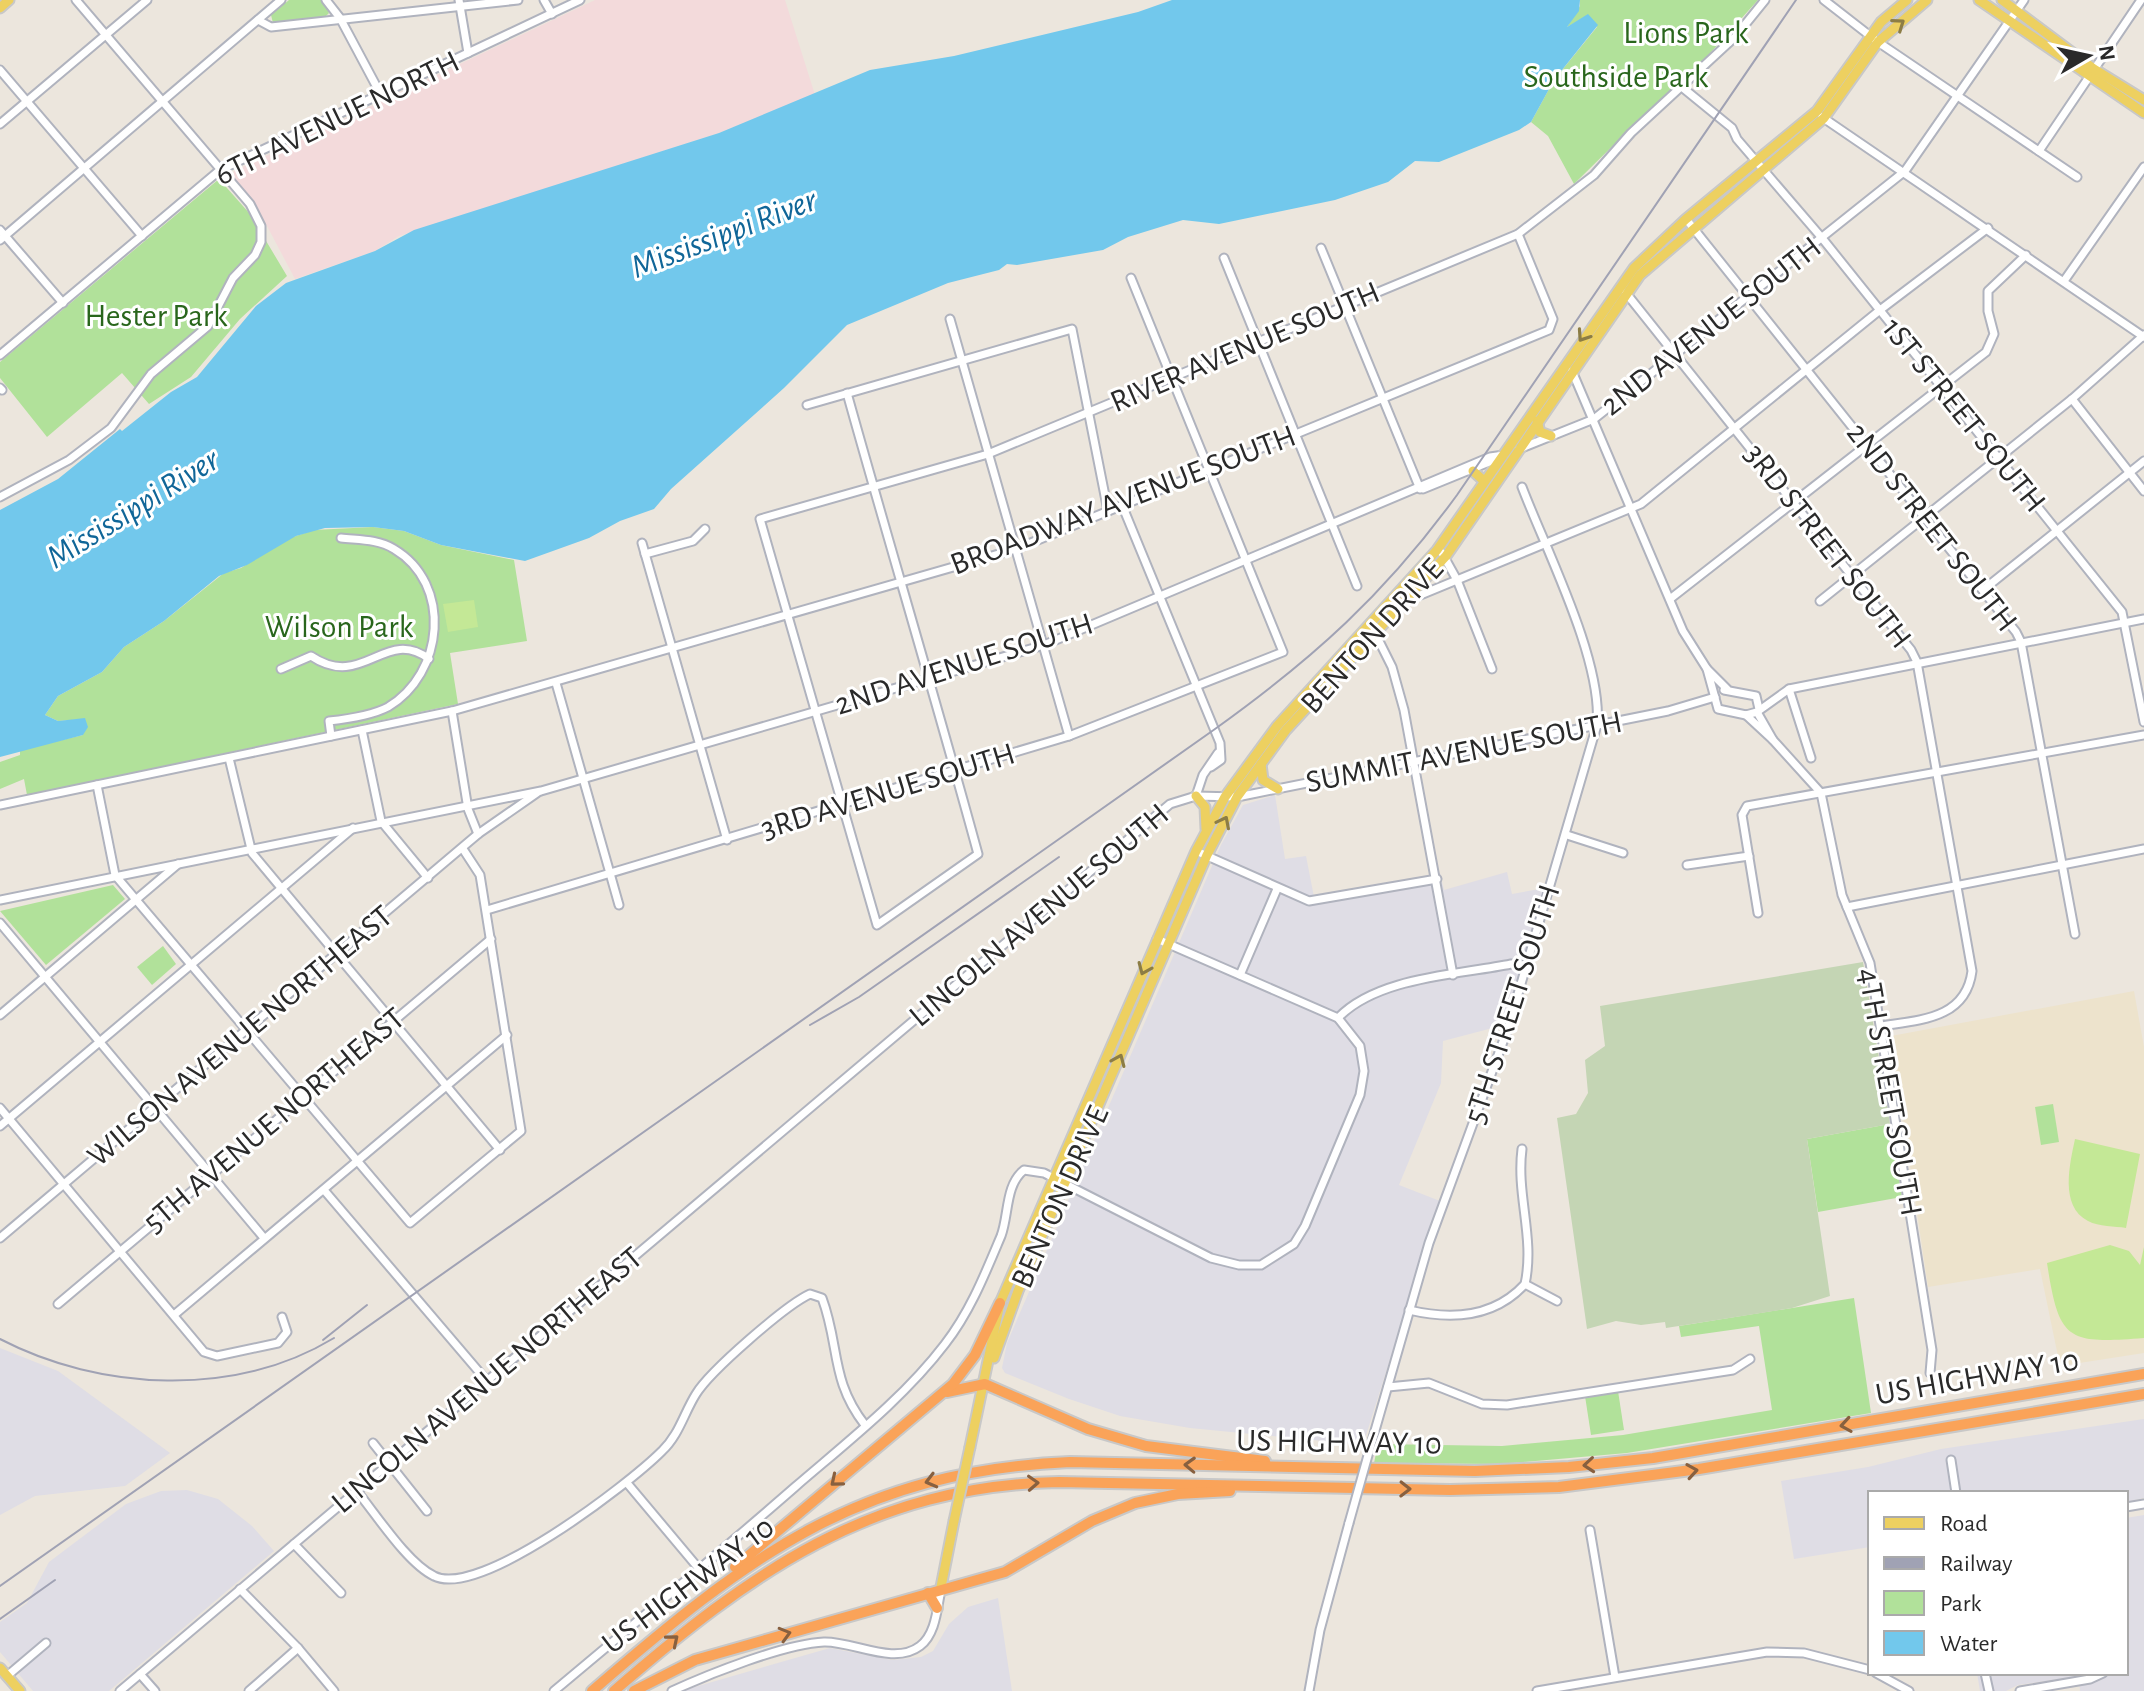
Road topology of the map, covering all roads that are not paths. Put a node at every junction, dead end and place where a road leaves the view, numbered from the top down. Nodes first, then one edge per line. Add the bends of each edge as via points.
1 (9, 0) edge
2 (76, 0) edge
3 (147, 0) edge
4 (281, 0) edge
5 (326, 0) edge
6 (518, 0) edge
7 (544, 0) edge
8 (580, 0) edge
9 (1765, 0) edge
10 (1824, 0) edge
11 (1907, 0) edge
12 (1927, 0) edge
13 (1979, 0) edge
14 (2002, 0) edge
15 (2024, 0) edge
16 (2141, 0) edge
17 (459, 3) edge
18 (0, 8) edge
19 (2017, 11) junction
20 (552, 14) junction
21 (340, 18) junction
22 (258, 20) junction
23 (2010, 21) junction
24 (105, 35) junction
25 (1875, 38) junction
26 (468, 53) junction
27 (0, 70) edge
28 (2092, 74) junction
29 (1683, 88) junction
30 (380, 93) junction
31 (1957, 96) junction
32 (2144, 100) edge
33 (27, 102) junction
34 (161, 103) junction
35 (2144, 113) edge
36 (1820, 114) junction
37 (0, 124) edge
38 (2039, 151) junction
39 (1760, 166) junction
40 (2144, 167) edge
41 (85, 169) junction
42 (220, 170) junction
43 (1905, 171) junction
44 (2077, 177) dead end
45 (1686, 219) junction
46 (1693, 227) junction
47 (1988, 228) junction
48 (1518, 234) junction
49 (2, 235) edge
50 (142, 236) junction
51 (1822, 238) junction
52 (1321, 248) dead end
53 (2026, 255) junction
54 (1224, 258) dead end
55 (1131, 278) dead end
56 (2064, 281) junction
57 (1623, 290) junction
58 (1750, 295) junction
59 (63, 303) junction
60 (1345, 305) junction
61 (1880, 310) junction
62 (950, 319) dead end
63 (2144, 336) edge
64 (1258, 342) junction
65 (0, 355) edge
66 (1677, 355) junction
67 (961, 360) junction
68 (1810, 370) junction
69 (1572, 371) junction
70 (1172, 378) junction
71 (1939, 387) junction
72 (847, 393) junction
73 (1382, 398) junction
74 (2072, 399) junction
75 (807, 405) dead end
76 (1089, 413) junction
77 (1594, 419) junction
78 (1537, 421) junction
79 (1736, 428) junction
80 (1295, 434) junction
81 (1551, 436) junction
82 (1866, 443) junction
83 (1519, 449) junction
84 (988, 454) junction
85 (1502, 456) junction
86 (1997, 457) junction
87 (2144, 461) edge
88 (1209, 470) junction
89 (1473, 471) junction
90 (2129, 473) junction
91 (1484, 481) junction
92 (874, 487) junction
93 (1522, 487) dead end
94 (1420, 489) junction
95 (2144, 491) edge
96 (0, 497) edge
97 (1792, 501) junction
98 (1122, 505) junction
99 (1632, 507) junction
100 (1108, 511) junction
101 (1924, 518) junction
102 (1333, 525) junction
103 (705, 529) dead end
104 (2058, 532) junction
105 (341, 538) dead end
106 (642, 543) dead end
107 (1544, 546) junction
108 (1016, 549) junction
109 (1437, 550) junction
110 (645, 554) junction
111 (1446, 556) junction
112 (1246, 561) junction
113 (1853, 575) junction
114 (1457, 580) junction
115 (902, 583) junction
116 (1357, 586) dead end
117 (1983, 590) junction
118 (1159, 597) junction
119 (1670, 599) junction
120 (1406, 601) junction
121 (1820, 601) dead end
122 (787, 616) junction
123 (2144, 619) edge
124 (2127, 622) junction
125 (1374, 629) junction
126 (2021, 642) junction
127 (1044, 645) junction
128 (672, 648) junction
129 (429, 659) junction
130 (1917, 662) junction
131 (281, 669) dead end
132 (1492, 669) dead end
133 (1707, 669) junction
134 (929, 678) junction
135 (556, 683) junction
136 (1197, 687) junction
137 (1727, 689) junction
138 (1789, 689) junction
139 (1779, 693) junction
140 (1716, 696) junction
141 (1756, 696) junction
142 (1691, 706) junction
143 (1718, 709) junction
144 (1758, 710) junction
145 (452, 711) junction
146 (815, 712) junction
147 (1746, 715) junction
148 (2144, 722) edge
149 (1597, 725) junction
150 (362, 730) junction
151 (2144, 735) edge
152 (331, 736) junction
153 (1069, 736) junction
154 (1773, 740) junction
155 (700, 745) junction
156 (2041, 753) junction
157 (229, 758) junction
158 (1811, 758) dead end
159 (1414, 762) junction
160 (1261, 764) junction
161 (1937, 771) junction
162 (956, 772) junction
163 (584, 778) junction
164 (97, 785) junction
165 (1278, 789) junction
166 (541, 791) junction
167 (1821, 793) junction
168 (1196, 796) junction
169 (1225, 797) junction
170 (1237, 797) junction
171 (467, 804) junction
172 (0, 805) edge
173 (841, 805) junction
174 (381, 821) junction
175 (354, 828) junction
176 (478, 834) junction
177 (1205, 834) junction
178 (1567, 835) junction
179 (727, 840) junction
180 (249, 848) junction
181 (463, 849) junction
182 (2144, 849) edge
183 (1196, 851) junction
184 (1623, 853) dead end
185 (1207, 855) junction
186 (1749, 856) junction
187 (179, 863) junction
188 (2061, 864) junction
189 (1687, 865) dead end
190 (612, 874) junction
191 (115, 875) junction
192 (428, 878) junction
193 (1437, 879) junction
194 (1958, 886) junction
195 (1277, 889) junction
196 (281, 890) junction
197 (0, 900) edge
198 (136, 901) junction
199 (619, 905) dead end
200 (1847, 907) junction
201 (487, 910) junction
202 (1758, 913) dead end
203 (0, 923) edge
204 (2075, 934) dead end
205 (491, 939) junction
206 (1157, 939) junction
207 (1169, 944) junction
208 (336, 956) junction
209 (1528, 965) junction
210 (190, 967) junction
211 (1240, 975) junction
212 (1453, 975) junction
213 (45, 977) junction
214 (0, 1015) edge
215 (1338, 1018) junction
216 (392, 1020) junction
217 (1881, 1026) junction
218 (246, 1032) junction
219 (507, 1035) junction
220 (99, 1042) junction
221 (854, 1068) joint
222 (447, 1085) junction
223 (301, 1098) junction
224 (154, 1107) junction
225 (0, 1108) edge
226 (9, 1118) junction
227 (0, 1126) edge
228 (1522, 1149) dead end
229 (500, 1150) junction
230 (356, 1162) junction
231 (210, 1174) junction
232 (1054, 1178) junction
233 (1066, 1183) junction
234 (64, 1184) junction
235 (324, 1190) junction
236 (0, 1238) edge
237 (264, 1238) junction
238 (119, 1250) junction
239 (1525, 1284) junction
240 (1557, 1301) dead end
241 (1000, 1303) junction
242 (58, 1304) dead end
243 (1409, 1310) junction
244 (174, 1315) junction
245 (282, 1317) dead end
246 (1750, 1359) dead end
247 (1930, 1373) dead end
248 (2144, 1374) edge
249 (486, 1380) junction
250 (985, 1384) junction
251 (1388, 1387) junction
252 (2144, 1394) edge
253 (936, 1398) junction
254 (865, 1425) junction
255 (373, 1443) dead end
256 (1951, 1460) dead end
257 (389, 1462) junction
258 (1335, 1469) junction
259 (627, 1483) junction
260 (1321, 1488) junction
261 (356, 1490) junction
262 (1956, 1491) edge
263 (427, 1511) dead end
264 (1590, 1530) dead end
265 (294, 1544) junction
266 (700, 1570) junction
267 (941, 1587) junction
268 (240, 1589) junction
269 (341, 1593) dead end
270 (928, 1593) junction
271 (937, 1608) junction
272 (680, 1616) junction
273 (46, 1643) dead end
274 (298, 1648) junction
275 (1868, 1669) edge
276 (3, 1672) edge
277 (140, 1674) junction
278 (1880, 1675) edge
279 (2099, 1675) edge
280 (1615, 1677) junction
281 (20, 1691) edge
282 (120, 1691) edge
283 (155, 1691) edge
284 (249, 1691) edge
285 (334, 1691) edge
286 (554, 1691) edge
287 (592, 1691) edge
288 (614, 1691) edge
289 (634, 1691) edge
290 (672, 1691) edge
291 (1309, 1691) edge
292 (1537, 1691) edge
293 (1909, 1691) edge
294 (2020, 1691) edge

1 - 18 main road
2 - 24 street
3 - 24 street
4 - 22 street
5 - 21 street
6 - 17 street
7 - 20 street
8 - 20 street, 6TH AVENUE NORTH
9 - 29 street, RIVER AVENUE SOUTH
10 - 25 street
11 - 25 main road, BENTON DRIVE
25 -> 12 main road, BENTON DRIVE
13 - 23 main road
14 - 19 main road
15 - 19 street, 2ND AVENUE SOUTH
16 - 28 street
17 - 21 street
17 - 26 street
19 - 23 street, 2ND AVENUE SOUTH
19 - 28 main road
20 - 26 street, 6TH AVENUE NORTH
21 - 22 street via 271,27
21 - 30 street
22 - 34 street
23 - 28 main road
23 - 31 street, 2ND AVENUE SOUTH
24 - 33 street
24 - 34 street
25 - 31 street
25 - 36 main road, BENTON DRIVE
26 - 30 street, 6TH AVENUE NORTH
27 - 33 street
28 - 32 main road
28 - 35 main road
28 - 38 street
29 - 39 street, 1ST STREET SOUTH via 1704,114 1735,132
29 - 48 street, RIVER AVENUE SOUTH via 1631,133 1594,175
30 - 42 street, 6TH AVENUE NORTH
31 - 38 street
31 - 43 street, 2ND AVENUE SOUTH
33 - 37 street
33 - 41 street
34 - 41 street
34 - 42 street
36 - 39 main road, BENTON DRIVE
36 - 43 street
38 - 44 street
39 - 45 main road, BENTON DRIVE
39 - 46 main road, BENTON DRIVE
39 - 51 street, 1ST STREET SOUTH
40 - 56 street
41 - 49 street
41 - 50 street
42 - 50 street, 6TH AVENUE NORTH
42 - 96 street via 250,204 261,226 261,242 233,278 208,326 151,374 111,428 69,460
43 - 47 street
43 - 51 street, 2ND AVENUE SOUTH
45 - 46 street, 2ND STREET SOUTH
45 - 57 main road, BENTON DRIVE via 1649,252
46 - 57 main road, BENTON DRIVE
46 - 58 street, 2ND STREET SOUTH
47 - 53 street
47 - 61 street
48 - 60 street, RIVER AVENUE SOUTH
48 - 73 street, BROADWAY AVENUE SOUTH via 1553,326
49 - 59 street
50 - 59 street, 6TH AVENUE NORTH
51 - 58 street, 2ND AVENUE SOUTH
51 - 61 street, 1ST STREET SOUTH
52 - 60 street
53 - 56 street
53 - 71 street via 1988,291 1994,334 1986,352
54 - 64 street
55 - 70 street
56 - 63 street
57 - 66 street, 3RD STREET SOUTH
57 - 69 main road, BENTON DRIVE
57 -> 85 main road, BENTON DRIVE
58 - 66 street, 2ND AVENUE SOUTH
58 - 68 street, 2ND STREET SOUTH
59 - 65 street, 6TH AVENUE NORTH
60 - 64 street, RIVER AVENUE SOUTH
60 - 73 street
61 - 68 street
61 - 71 street, 1ST STREET SOUTH
62 - 67 street
63 - 74 street
64 - 70 street, RIVER AVENUE SOUTH
64 - 80 street
66 - 77 street, 2ND AVENUE SOUTH
66 - 79 street, 3RD STREET SOUTH
67 - 72 street
67 - 76 street via 1072,329
67 - 84 street
68 - 79 street
68 - 82 street, 2ND STREET SOUTH
69 - 77 street
69 - 78 main road, BENTON DRIVE
70 - 76 street, RIVER AVENUE SOUTH
70 - 88 street
71 - 82 street
71 - 86 street, 1ST STREET SOUTH
72 - 75 street
72 - 92 street
73 - 80 street, BROADWAY AVENUE SOUTH
73 - 94 street
74 - 86 street
74 - 90 street
76 - 84 street, RIVER AVENUE SOUTH
76 - 100 street
77 - 81 street, 2ND AVENUE SOUTH
77 - 99 street
78 - 81 main road via 1540,432
78 - 83 main road, BENTON DRIVE
79 - 97 street, 3RD STREET SOUTH
79 - 99 street
80 - 88 street, BROADWAY AVENUE SOUTH
80 - 102 street
81 - 83 street, 2ND AVENUE SOUTH
82 - 97 street
82 - 101 street, 2ND STREET SOUTH
83 - 85 street, 2ND AVENUE SOUTH
83 - 111 main road, BENTON DRIVE
84 - 92 street, RIVER AVENUE SOUTH
84 - 108 street
85 - 89 street, 2ND AVENUE SOUTH
85 - 91 main road, BENTON DRIVE
85 - 94 street, 2ND AVENUE SOUTH
86 - 101 street
86 - 104 street, 1ST STREET SOUTH
87 - 90 street
88 - 98 street, BROADWAY AVENUE SOUTH
88 - 112 street
89 - 91 main road
89 - 94 street, 2ND AVENUE SOUTH
90 - 95 street
90 - 104 street
91 - 109 main road, BENTON DRIVE
92 - 115 street
92 - 122 street, RIVER AVENUE SOUTH via 760,519
93 - 107 street, 5TH STREET SOUTH
94 - 102 street, 2ND AVENUE SOUTH
97 - 113 street, 3RD STREET SOUTH
97 - 119 street
98 - 100 street, BROADWAY AVENUE SOUTH
98 - 118 street
99 - 107 street
99 - 119 street
100 - 108 street, BROADWAY AVENUE SOUTH
101 - 113 street
101 - 117 street, 2ND STREET SOUTH
102 - 112 street, 2ND AVENUE SOUTH
102 - 116 street
103 - 110 street via 693,541
104 - 117 street
104 - 124 street, 1ST STREET SOUTH
105 - 129 street via 371,540 414,564 434,605
106 - 110 street
107 - 114 street
107 - 149 street, 5TH STREET SOUTH via 1589,659
108 - 115 street, BROADWAY AVENUE SOUTH
108 - 127 street
109 - 111 street
109 - 125 main road, BENTON DRIVE
110 - 128 street
111 - 114 street
111 - 120 main road, BENTON DRIVE
112 - 118 street, 2ND AVENUE SOUTH
112 - 136 street, 3RD AVENUE SOUTH via 1283,652
113 - 121 street
113 - 130 street, 3RD STREET SOUTH
114 - 120 street
114 - 132 street
115 - 122 street, BROADWAY AVENUE SOUTH
115 - 134 street
117 - 126 street, 2ND STREET SOUTH
118 - 127 street, 2ND AVENUE SOUTH
118 - 136 street
119 - 133 street
120 - 125 main road, BENTON DRIVE
122 - 128 street, BROADWAY AVENUE SOUTH
122 - 146 street
123 - 124 street, SUMMIT AVENUE SOUTH
124 - 126 street, SUMMIT AVENUE SOUTH
124 - 148 street, 1ST STREET SOUTH
125 - 159 street via 1401,697
125 - 160 main road, BENTON DRIVE
125 - 169 main road, BENTON DRIVE via 1277,726
126 - 130 street, SUMMIT AVENUE SOUTH
126 - 156 street, 2ND STREET SOUTH
127 - 134 street, 2ND AVENUE SOUTH
127 - 153 street
128 - 135 street, BROADWAY AVENUE SOUTH
128 - 155 street
129 - 131 street via 417,650 398,647 352,666 327,665 311,656
129 - 152 street via 420,679 385,708 329,721
130 - 138 street, SUMMIT AVENUE SOUTH
130 - 161 street, 3RD STREET SOUTH
133 - 137 street
133 - 140 street
134 - 146 street, 2ND AVENUE SOUTH
134 - 162 street
135 - 145 street, BROADWAY AVENUE SOUTH
135 - 163 street
136 - 153 street, 3RD AVENUE SOUTH
136 - 168 street via 1222,749 1218,764 1203,775
137 - 140 street, SUMMIT AVENUE SOUTH
137 - 141 street, SUMMIT AVENUE SOUTH
138 - 139 street, SUMMIT AVENUE SOUTH
138 - 158 street
139 - 141 street, SUMMIT AVENUE SOUTH
139 - 144 street, SUMMIT AVENUE SOUTH
140 - 142 street, SUMMIT AVENUE SOUTH
140 - 143 street
141 - 144 street
142 - 143 street, SUMMIT AVENUE SOUTH
142 - 149 street, SUMMIT AVENUE SOUTH
143 - 147 street, SUMMIT AVENUE SOUTH
144 - 147 street, SUMMIT AVENUE SOUTH
144 - 154 street, 4TH STREET SOUTH
145 - 150 street, BROADWAY AVENUE SOUTH
145 - 171 street
146 - 155 street, 2ND AVENUE SOUTH
146 - 173 street
147 - 154 street, 4TH STREET SOUTH
149 - 159 street, SUMMIT AVENUE SOUTH
149 - 178 street, 5TH STREET SOUTH
150 - 152 street, BROADWAY AVENUE SOUTH
150 - 174 street
151 - 156 street
152 - 157 street, BROADWAY AVENUE SOUTH
153 - 162 street, 3RD AVENUE SOUTH
154 - 167 street, 4TH STREET SOUTH
155 - 163 street, 2ND AVENUE SOUTH
155 - 179 street
156 - 161 street
156 - 188 street, 2ND STREET SOUTH
157 - 164 street, BROADWAY AVENUE SOUTH
157 - 180 street
159 - 165 street, SUMMIT AVENUE SOUTH
159 - 193 street
160 - 165 main road via 1263,780
160 - 170 main road, BENTON DRIVE
161 - 167 street
161 - 194 street, 3RD STREET SOUTH
162 - 173 street, 3RD AVENUE SOUTH
162 - 173 street via 978,854 877,925
163 - 166 street, 2ND AVENUE SOUTH
163 - 190 street
164 - 172 street, BROADWAY AVENUE SOUTH
164 - 191 street
165 - 170 street, SUMMIT AVENUE SOUTH
166 - 171 street, 2ND AVENUE SOUTH
166 - 176 street, 2ND AVENUE SOUTH
167 - 186 street via 1743,808
167 - 200 street, 4TH STREET SOUTH
168 - 169 street, LINCOLN AVENUE SOUTH
168 - 177 main road via 1205,807
168 - 221 street, LINCOLN AVENUE SOUTH via 1170,804
169 - 170 street, LINCOLN AVENUE SOUTH
169 - 177 main road, BENTON DRIVE
185 -> 170 main road, BENTON DRIVE
171 - 174 street, 2ND AVENUE SOUTH
171 - 176 street
173 - 179 street, 3RD AVENUE SOUTH
174 - 175 street, 2ND AVENUE SOUTH
174 - 192 street
175 - 180 street, 2ND AVENUE SOUTH
175 - 196 street
176 - 181 street, WILSON AVENUE NORTHEAST
177 - 183 main road, BENTON DRIVE
178 - 184 street
178 - 209 street, 5TH STREET SOUTH
179 - 190 street, 3RD AVENUE SOUTH
180 - 187 street, 2ND AVENUE SOUTH
180 - 196 street
181 - 192 street, WILSON AVENUE NORTHEAST
181 - 201 street via 480,875
182 - 188 street
183 - 185 street
183 - 206 main road, BENTON DRIVE
185 - 195 street
185 - 207 main road, BENTON DRIVE
186 - 189 street
186 - 202 street
187 - 191 street, 2ND AVENUE SOUTH
187 - 198 street
188 - 194 street
188 - 204 street, 2ND STREET SOUTH
190 - 199 street
190 - 201 street, 3RD AVENUE SOUTH
191 - 197 street, 2ND AVENUE SOUTH
191 - 198 street
192 - 208 street, WILSON AVENUE NORTHEAST
193 - 195 street via 1321,902
193 - 212 street
194 - 200 street
194 - 217 street, 3RD STREET SOUTH via 1972,960 1968,988 1942,1015
195 - 211 street
196 - 208 street
196 - 210 street
198 - 210 street
198 - 213 street
200 - 217 street, 4TH STREET SOUTH via 1870,963
201 - 205 street
203 - 213 street
205 - 216 street, 5TH AVENUE NORTHEAST
205 - 219 street
206 - 207 street
206 -> 232 main road, BENTON DRIVE
207 - 211 street
233 -> 207 main road, BENTON DRIVE
208 - 216 street
208 - 218 street, WILSON AVENUE NORTHEAST
209 - 212 street
209 - 243 street, 5TH STREET SOUTH
210 - 218 street
210 - 220 street
211 - 215 street
212 - 215 street via 1376,991
213 - 214 street
213 - 220 street
215 - 233 street via 1360,1046 1360,1095 1305,1226 1294,1244 1272,1261 1239,1265 1211,1258
216 - 222 street
216 - 223 street, 5TH AVENUE NORTHEAST
217 - 247 street, 4TH STREET SOUTH via 1932,1350
218 - 223 street
218 - 224 street, WILSON AVENUE NORTHEAST
219 - 222 street
219 - 229 street via 521,1131
220 - 224 street
220 - 226 street
221 - 249 street, LINCOLN AVENUE NORTHEAST
222 - 229 street
222 - 230 street
223 - 230 street
223 - 231 street, 5TH AVENUE NORTHEAST
224 - 231 street
224 - 234 street, WILSON AVENUE NORTHEAST
225 - 226 street
226 - 227 street
226 - 234 street
228 - 239 street via 1530,1246
229 - 230 street via 410,1223
230 - 235 street
231 - 237 street
231 - 238 street, 5TH AVENUE NORTHEAST
232 - 233 street
232 - 241 main road, BENTON DRIVE
232 - 254 street via 1035,1170 1016,1176 1001,1235 968,1309 931,1361
233 - 250 main road, BENTON DRIVE via 1018,1291
234 - 236 street, WILSON AVENUE NORTHEAST
234 - 238 street
235 - 237 street
235 - 249 street
237 - 244 street
238 - 242 street, 5TH AVENUE NORTHEAST
238 - 244 street
239 - 240 street
239 - 243 street via 1478,1313 1446,1316
241 - 250 main road, BENTON DRIVE
241 - 253 highway via 975,1355
243 - 251 street, 5TH STREET SOUTH
244 - 245 street via 204,1352 217,1356 278,1343 287,1332
246 - 251 street via 1733,1370 1507,1405 1482,1404 1429,1383
248 -> 258 highway, US HIGHWAY 10 via 1604,1464 1475,1471
249 - 257 street, LINCOLN AVENUE NORTHEAST
250 - 253 highway via 956,1388
250 - 258 highway via 1088,1429 1146,1446
250 - 267 main road, BENTON DRIVE, bridge
251 - 291 street, 5TH STREET SOUTH, bridge via 1320,1630
260 -> 252 highway via 1510,1489 1626,1480
253 -> 272 highway
254 - 259 street via 848,1403 837,1374 826,1307 818,1294 803,1297 712,1374 671,1441
254 - 266 street
255 - 257 street
256 - 262 street
257 - 261 street, LINCOLN AVENUE NORTHEAST
257 - 263 street
258 -> 272 highway, US HIGHWAY 10 via 1070,1462 951,1476 890,1494 812,1527 756,1559
259 - 261 street via 567,1526 477,1575 453,1580 425,1571
259 - 266 street
260 - 267 highway via 1197,1493 1145,1501 1092,1521 1005,1572
288 -> 260 highway via 704,1614 763,1572 822,1540 910,1505 972,1490 1038,1483
261 - 265 street, LINCOLN AVENUE NORTHEAST
264 - 280 street
265 - 268 street, LINCOLN AVENUE NORTHEAST
265 - 269 street
266 - 286 street
267 - 270 highway
267 - 271 street
268 - 274 street
268 - 277 street, LINCOLN AVENUE NORTHEAST
270 - 271 highway
289 -> 270 highway via 695,1660
271 - 290 street via 931,1633 912,1651 813,1644
272 - 287 highway, US HIGHWAY 10
273 - 276 street
274 - 284 street
274 - 285 street
275 - 280 street via 1804,1653 1767,1652
276 - 281 main road
277 - 282 street, LINCOLN AVENUE NORTHEAST
277 - 283 street
278 - 293 street
279 - 294 street
280 - 292 street

